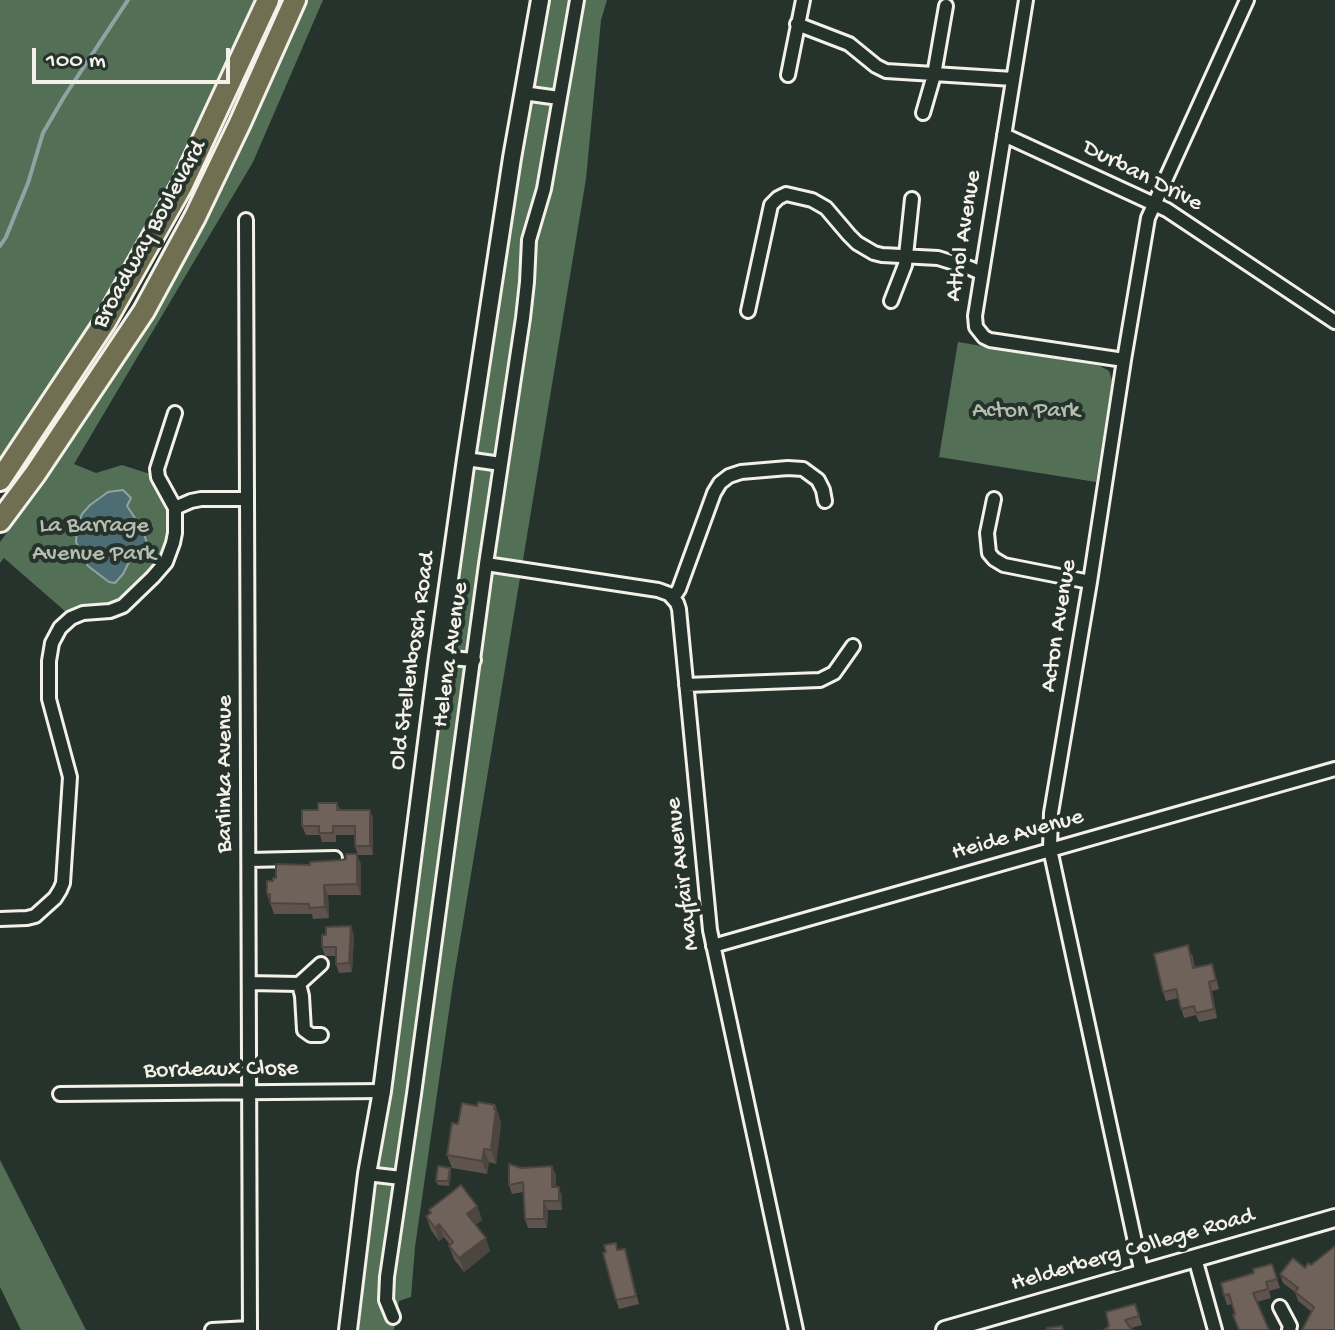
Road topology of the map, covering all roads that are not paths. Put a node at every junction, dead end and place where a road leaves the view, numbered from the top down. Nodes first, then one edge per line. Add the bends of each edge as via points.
1 (268, 0) edge
2 (295, 0) edge
3 (540, 0) edge
4 (577, 0) edge
5 (803, 0) edge
6 (1026, 0) edge
7 (1247, 0) edge
8 (946, 6) dead end
9 (797, 24) junction
10 (788, 75) dead end
11 (934, 75) junction
12 (1013, 79) junction
13 (523, 93) junction
14 (559, 98) junction
15 (923, 113) dead end
16 (1004, 135) junction
17 (912, 199) dead end
18 (1154, 204) junction
19 (246, 220) dead end
20 (906, 256) junction
21 (981, 273) junction
22 (891, 301) dead end
23 (748, 311) dead end
24 (1335, 322) edge
25 (1124, 360) junction
26 (175, 413) dead end
27 (466, 459) junction
28 (501, 464) junction
29 (0, 480) edge
30 (247, 499) junction
31 (994, 499) dead end
32 (825, 501) dead end
33 (175, 508) junction
34 (0, 521) edge
35 (486, 564) junction
36 (1090, 582) junction
37 (673, 598) junction
38 (853, 646) dead end
39 (438, 657) junction
40 (474, 660) junction
41 (686, 685) junction
42 (1335, 769) edge
43 (1050, 849) junction
44 (335, 858) edge
45 (249, 860) junction
46 (0, 919) edge
47 (713, 946) junction
48 (321, 964) dead end
49 (249, 983) junction
50 (299, 984) junction
51 (321, 1035) dead end
52 (382, 1091) junction
53 (249, 1093) junction
54 (60, 1094) dead end
55 (367, 1174) junction
56 (401, 1178) junction
57 (1335, 1218) edge
58 (1195, 1258) junction
59 (1142, 1274) junction
60 (1280, 1307) dead end
61 (393, 1317) dead end
62 (250, 1329) edge
63 (212, 1330) edge
64 (348, 1330) edge
65 (796, 1330) edge
66 (945, 1330) edge
67 (1215, 1330) edge
68 (1289, 1330) edge

1 - 29 main road, Broadway Boulevard via 159,226 105,322
2 - 34 main road, Broadway Boulevard via 195,217 144,311
3 - 13 street, Old Stellenbosch Road
4 - 14 street, Helena Avenue
5 - 9 street
6 - 12 street, Athol Avenue
7 - 18 street, Acton Avenue
8 - 11 street
9 - 10 street
9 - 11 street via 849,44 886,71
11 - 12 street
11 - 15 street
12 - 16 street, Athol Avenue
13 - 14 street
13 - 27 street, Old Stellenbosch Road
14 - 28 street, Helena Avenue via 544,189 529,240
16 - 18 street, Durban Drive
16 - 21 street, Athol Avenue
17 - 20 street
18 - 24 street, Durban Drive
18 - 25 street, Acton Avenue
19 - 30 street, Barlinka Avenue
20 - 21 street via 938,258
20 - 22 street
20 - 23 street via 866,249 819,204 781,195 771,205
21 - 25 street, Athol Avenue via 975,322 984,337
25 - 36 street, Acton Avenue
26 - 33 street via 157,469
27 - 28 street
27 - 39 street, Old Stellenbosch Road
28 - 35 street, Helena Avenue
30 - 33 street via 201,499
30 - 45 street, Barlinka Avenue
31 - 36 street via 987,533 994,559
32 - 37 street via 818,480 803,469 741,472 724,479
33 - 46 street via 173,543 160,570 123,606 77,615 55,635 49,699 70,777 63,883 35,916
35 - 37 street via 658,590
35 - 40 street, Helena Avenue
36 - 43 street, Acton Avenue via 1053,790
37 - 41 street, Mayfair Avenue via 679,609
38 - 41 street via 834,673 820,680
39 - 40 street
39 - 52 street, Old Stellenbosch Road
40 - 56 street, Helena Avenue
41 - 47 street, Mayfair Avenue
42 - 43 street, Heide Avenue
43 - 47 street, Heide Avenue
43 - 59 street, Acton Avenue
44 - 45 street
45 - 49 street, Barlinka Avenue
47 - 65 street, Mayfair Avenue
48 - 50 street
49 - 50 street
49 - 53 street, Barlinka Avenue
50 - 51 street via 304,1030
52 - 53 street, Bordeaux Close
52 - 55 street, Old Stellenbosch Road
53 - 54 street, Bordeaux Close
53 - 62 street, Barlinka Avenue
55 - 56 street
55 - 64 street, Old Stellenbosch Road
56 - 61 street, Helena Avenue via 386,1295
57 - 58 street, Helderberg College Road
58 - 59 street, Helderberg College Road
58 - 67 street
59 - 66 street, Helderberg College Road
60 - 68 street
62 - 63 street, Barlinka Avenue

